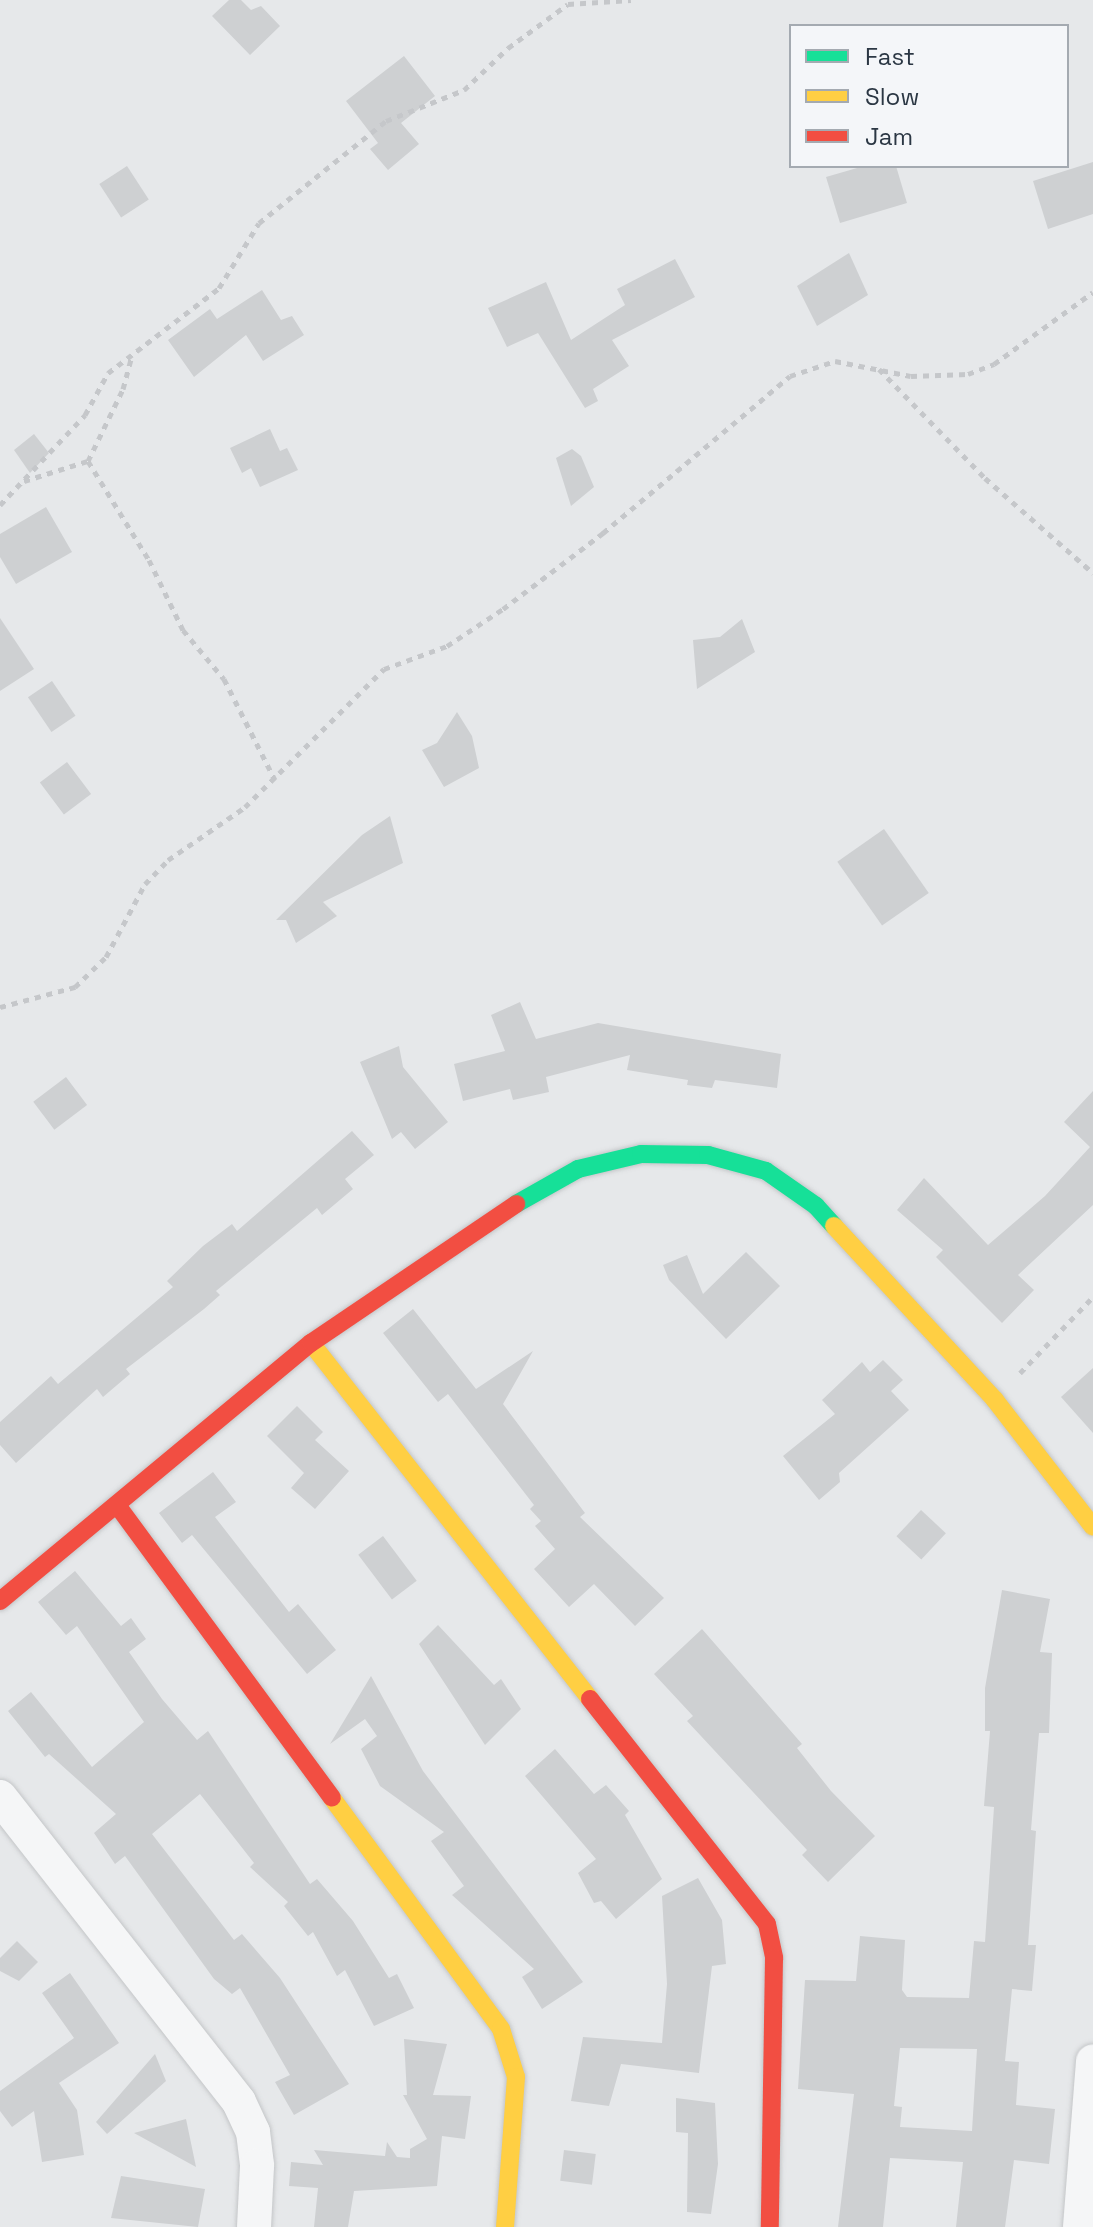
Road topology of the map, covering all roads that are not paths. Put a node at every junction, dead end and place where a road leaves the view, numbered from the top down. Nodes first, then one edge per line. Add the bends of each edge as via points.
1 (311, 1343) junction
2 (117, 1505) junction
3 (1093, 1527) edge
4 (0, 1601) edge
5 (0, 1797) edge
6 (1093, 2062) edge
7 (254, 2227) edge
8 (505, 2227) edge
9 (770, 2227) edge
10 (1080, 2227) edge

1 - 2 street
1 - 3 street via 523,1199 578,1169 641,1154 708,1155 766,1171 816,1206 995,1400
1 - 9 street via 767,1924 774,1958
2 - 4 street
2 - 8 street via 501,2029 516,2077
5 - 7 street via 239,2102 253,2132
6 - 10 street

